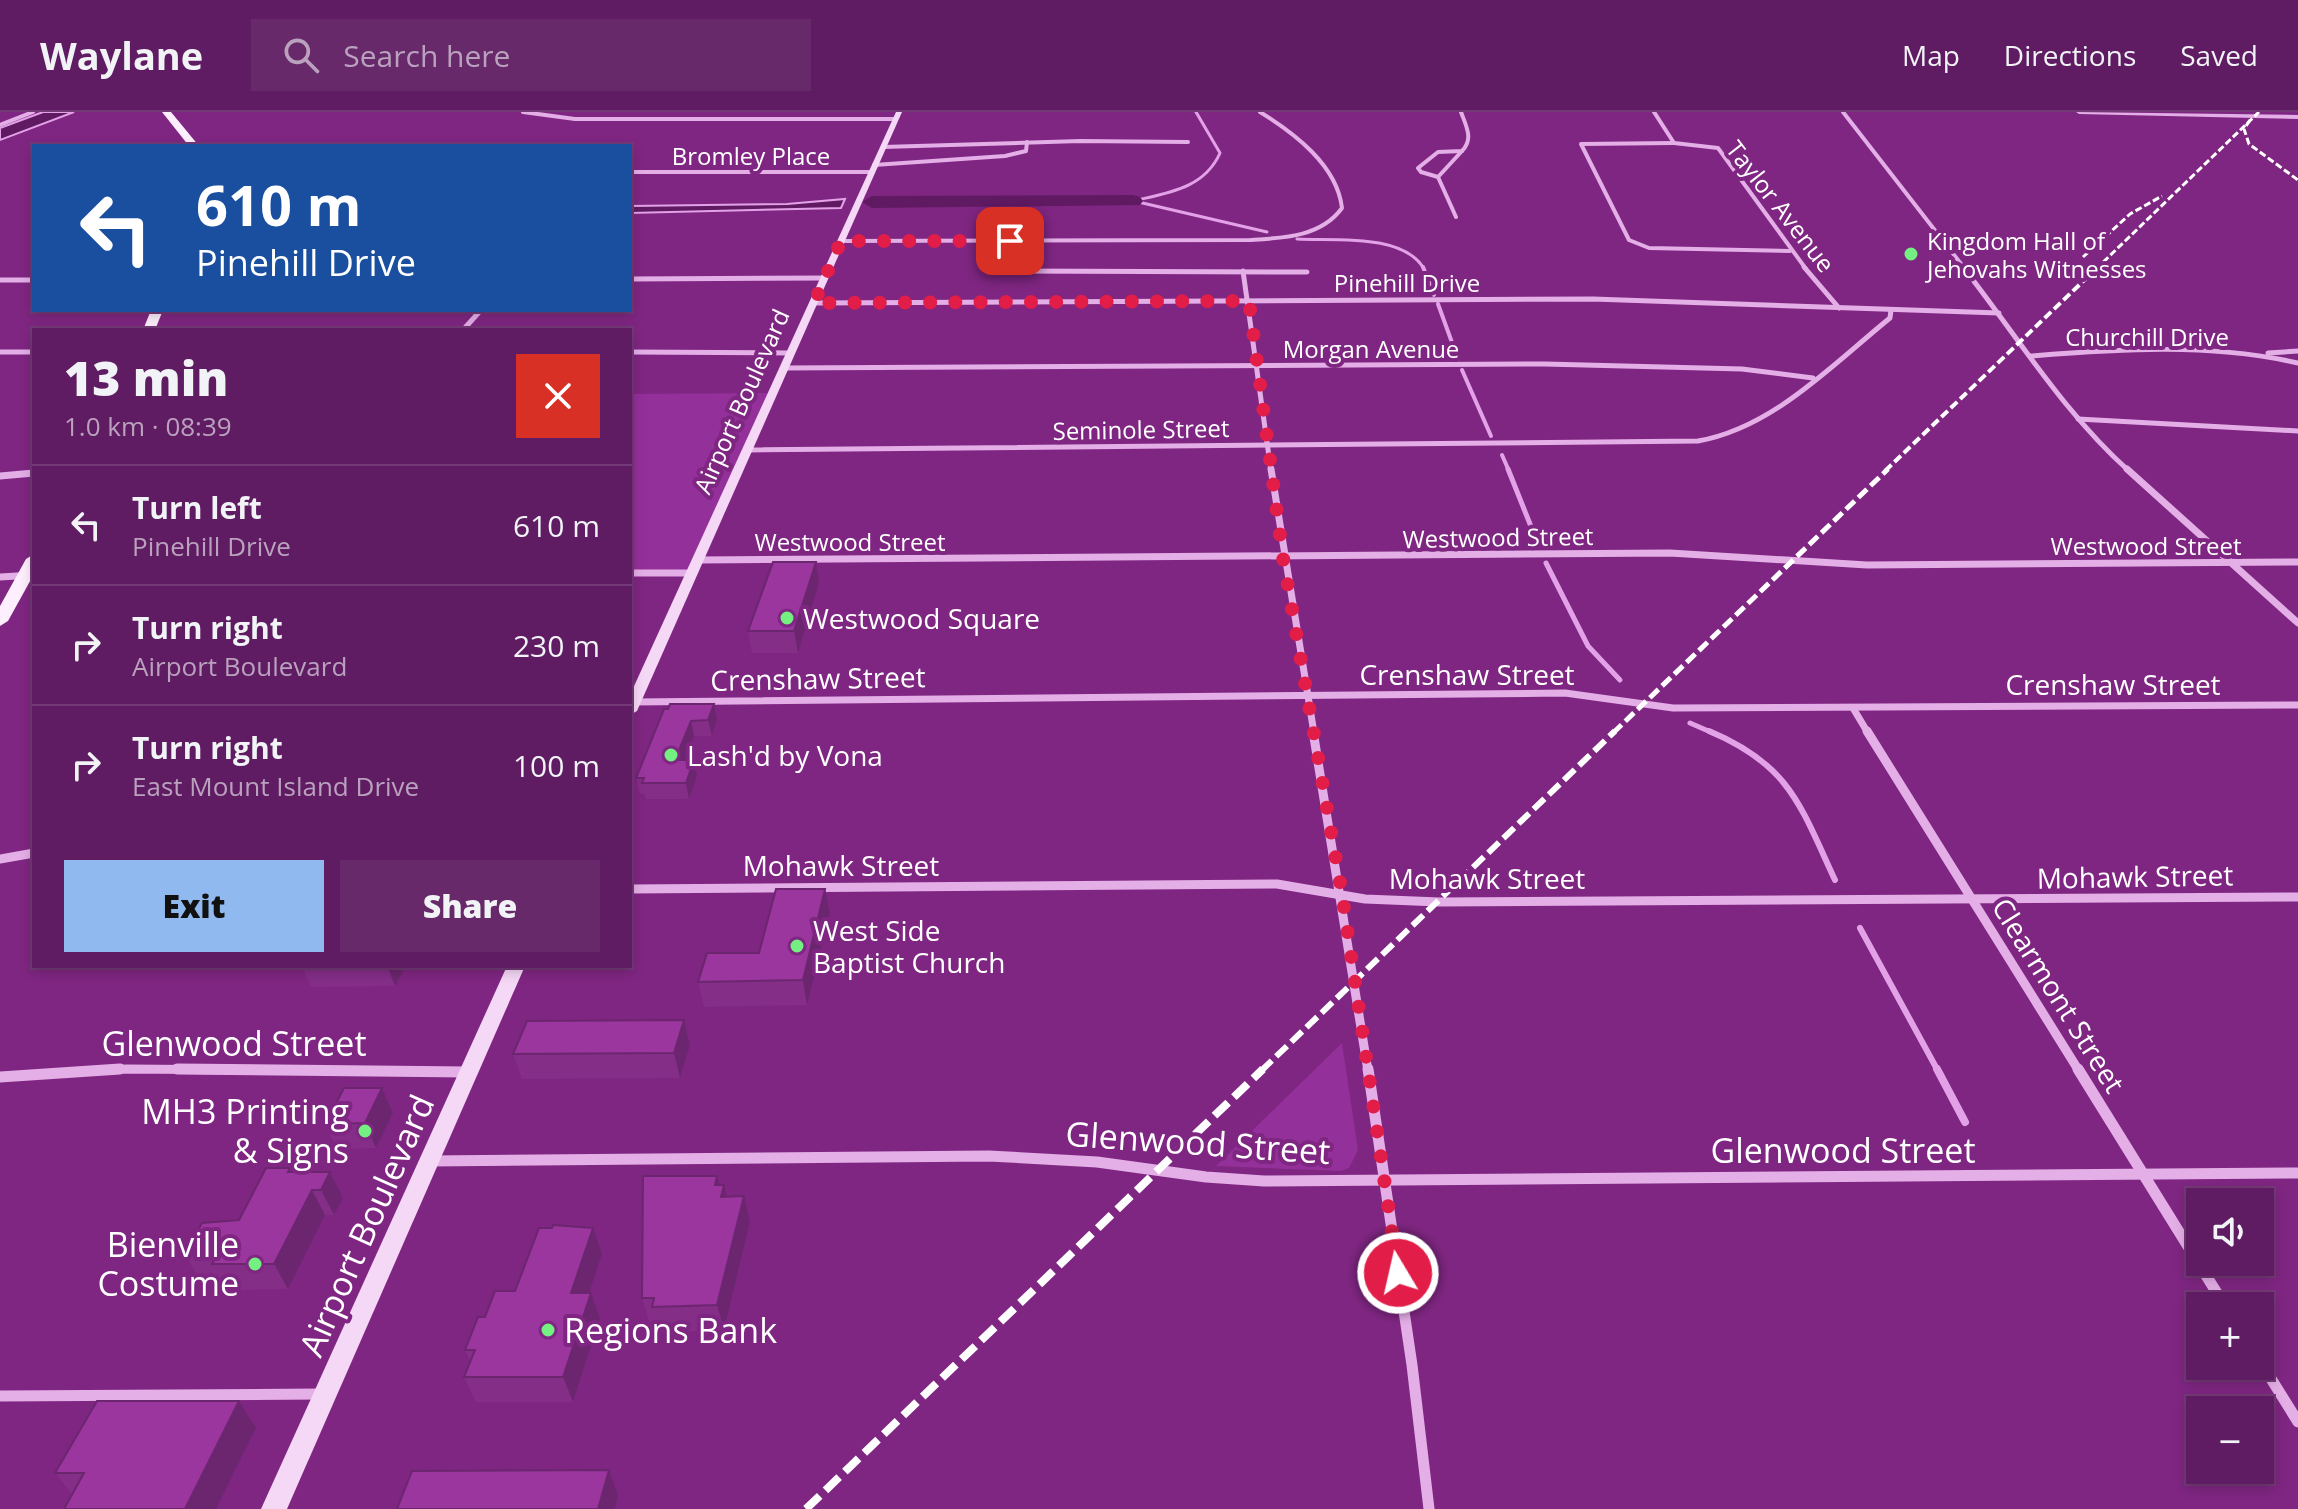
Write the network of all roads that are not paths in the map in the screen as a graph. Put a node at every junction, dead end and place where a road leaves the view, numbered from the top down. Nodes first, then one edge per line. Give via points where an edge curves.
1 (33, 112) edge
2 (166, 112) edge
3 (523, 112) edge
4 (1260, 112) edge
5 (1461, 112) edge
6 (1654, 112) edge
7 (1843, 112) edge
8 (2079, 112) edge
9 (2233, 114) edge
10 (897, 116) edge
11 (2298, 117) edge
12 (0, 125) edge
13 (1027, 142) junction
14 (1188, 142) dead end
15 (1674, 143) junction
16 (192, 144) edge
17 (883, 147) junction
18 (1462, 151) junction
19 (873, 169) junction
20 (632, 172) edge
21 (1438, 177) junction
22 (1456, 217) dead end
23 (841, 241) junction
24 (1790, 251) junction
25 (1010, 271) dead end
26 (1243, 271) junction
27 (1307, 272) dead end
28 (825, 278) junction
29 (632, 279) edge
30 (0, 280) edge
31 (32, 280) edge
32 (1249, 301) junction
33 (814, 303) junction
34 (1839, 308) junction
35 (1891, 310) junction
36 (479, 312) edge
37 (1999, 313) junction
38 (465, 328) edge
39 (2298, 351) edge
40 (0, 352) edge
41 (32, 352) edge
42 (632, 352) edge
43 (790, 353) junction
44 (2263, 353) junction
45 (2031, 356) junction
46 (2298, 363) edge
47 (1258, 367) junction
48 (783, 368) junction
49 (1813, 378) junction
50 (2078, 419) junction
51 (2298, 431) edge
52 (1269, 445) junction
53 (748, 450) junction
54 (32, 473) edge
55 (0, 476) edge
56 (1283, 558) junction
57 (2232, 562) junction
58 (2298, 562) edge
59 (696, 567) junction
60 (632, 573) edge
61 (29, 575) edge
62 (0, 577) edge
63 (0, 621) edge
64 (2298, 623) edge
65 (1309, 696) junction
66 (2298, 705) edge
67 (632, 707) edge
68 (1853, 708) junction
69 (32, 853) edge
70 (0, 859) edge
71 (632, 889) edge
72 (1342, 894) junction
73 (2298, 897) edge
74 (1972, 900) junction
75 (515, 968) edge
76 (469, 1072) junction
77 (0, 1077) edge
78 (429, 1161) junction
79 (2298, 1173) edge
80 (2144, 1176) junction
81 (1383, 1180) junction
82 (2216, 1292) edge
83 (2272, 1380) edge
84 (325, 1394) junction
85 (0, 1396) edge
86 (2298, 1422) edge
87 (274, 1509) edge
88 (1429, 1509) edge

1 - 12 street
2 - 16 main road
3 - 10 street via 575,119
4 - 23 street via 1293,132 1320,159 1341,200 1334,219 1301,234 1250,240
5 - 18 street via 1470,141
6 - 15 street
7 - 37 street
8 - 9 street
9 - 11 street
10 - 17 main road, Airport Boulevard
13 - 14 street
13 - 17 street
13 - 19 street, Bromley Place via 1026,151 1005,156
15 - 24 street, Taylor Avenue via 1718,148
15 - 24 street, Taylor Avenue via 1581,144 1629,240 1635,245
17 - 19 main road, Airport Boulevard
18 - 21 street
18 - 21 street via 1438,152 1418,168
19 - 20 street, Bromley Place
19 - 23 main road, Airport Boulevard
21 - 22 street
23 - 28 main road, Airport Boulevard
24 - 34 street, Taylor Avenue
25 - 26 street
26 - 27 street
26 - 32 street
28 - 29 street
28 - 33 main road, Airport Boulevard
30 - 31 street
32 - 33 street, Pinehill Drive
32 - 34 street, Pinehill Drive via 1593,299
32 - 47 street
33 - 43 main road, Airport Boulevard
34 - 35 street, Pinehill Drive
35 - 37 street, Pinehill Drive
35 - 49 street via 1890,318
36 - 38 street
37 - 45 street
39 - 44 street, Churchill Drive
40 - 41 street
42 - 43 street
43 - 48 main road, Airport Boulevard
44 - 45 street, Churchill Drive via 2087,351
44 - 46 street, Churchill Drive
45 - 50 street
47 - 48 street, Morgan Avenue
47 - 49 street, Morgan Avenue via 1630,365
47 - 52 street
48 - 53 main road, Airport Boulevard
49 - 52 street, Seminole Street via 1759,419 1726,435 1604,444
50 - 51 street
50 - 57 street via 2102,447
52 - 53 street, Seminole Street
52 - 56 street
53 - 59 main road, Airport Boulevard
54 - 55 street
56 - 57 street, Westwood Street via 1670,553 1867,565
56 - 59 street, Westwood Street
56 - 65 street
57 - 58 street, Westwood Street
57 - 64 street
59 - 60 street, Westwood Street
59 - 67 main road, Airport Boulevard
61 - 62 street
61 - 63 main road
65 - 67 street, Crenshaw Street
65 - 68 street, Crenshaw Street via 1565,693 1673,708
65 - 72 street
66 - 68 street, Crenshaw Street
68 - 74 street, Clearmont Street
69 - 70 street
71 - 72 street, Mohawk Street via 1277,884
72 - 74 street, Mohawk Street via 1439,902
72 - 81 street
73 - 74 street, Mohawk Street
74 - 80 street, Clearmont Street
75 - 76 main road, Airport Boulevard
76 - 77 street, Glenwood Street via 127,1069
76 - 78 main road, Airport Boulevard
78 - 81 street, Glenwood Street via 989,1156 1264,1181
78 - 84 main road, Airport Boulevard
79 - 80 street, Glenwood Street
80 - 81 street, Glenwood Street
80 - 82 street, Clearmont Street
81 - 88 street
83 - 86 street
84 - 85 street
84 - 87 main road, Airport Boulevard

